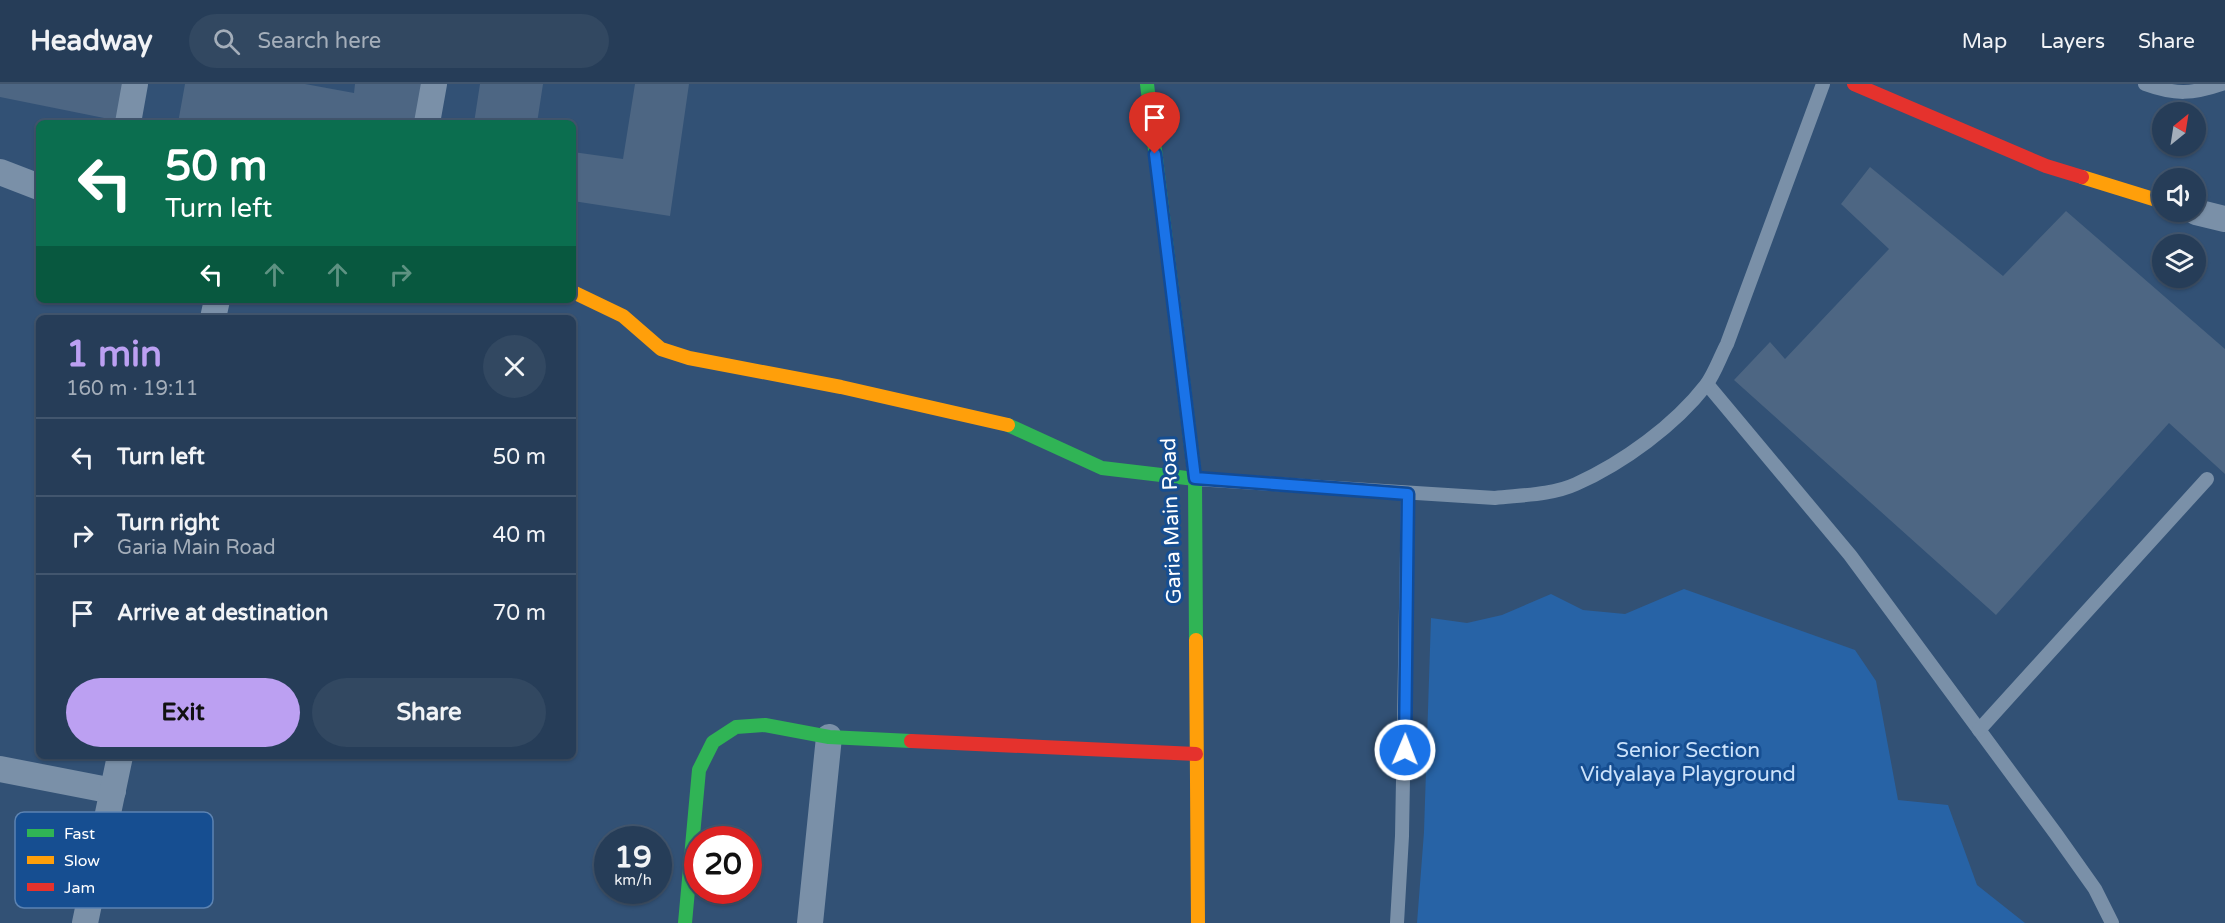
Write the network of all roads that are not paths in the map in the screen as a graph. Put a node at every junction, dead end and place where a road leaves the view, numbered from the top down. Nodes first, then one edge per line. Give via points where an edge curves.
1 (135, 84) edge
2 (434, 84) edge
3 (1147, 84) edge
4 (1823, 84) edge
5 (1854, 84) edge
6 (2145, 84) edge
7 (2222, 84) edge
8 (129, 120) edge
9 (428, 120) edge
10 (0, 172) edge
11 (36, 186) edge
12 (2152, 199) edge
13 (2206, 214) edge
14 (2225, 219) edge
15 (576, 293) edge
16 (1707, 384) junction
17 (1195, 478) junction
18 (2207, 479) dead end
19 (1408, 494) junction
20 (1979, 730) junction
21 (829, 737) junction
22 (1196, 754) junction
23 (119, 759) edge
24 (0, 769) edge
25 (113, 791) junction
26 (109, 812) edge
27 (88, 908) edge
28 (85, 923) edge
29 (685, 923) edge
30 (810, 923) edge
31 (1198, 923) edge
32 (1397, 923) edge
33 (2112, 923) edge

1 - 8 street
2 - 9 street
3 - 17 street, Garia Main Road
4 - 16 lane via 1727,344
5 - 12 street via 2046,166
6 - 7 lane via 2193,93
10 - 11 street
13 - 14 street
15 - 17 street via 623,316 661,348 689,358 841,387 1015,427 1102,468
16 - 19 lane via 1660,432 1575,484 1541,493 1495,498
16 - 20 lane via 1850,555
17 - 19 lane
17 - 22 street, Garia Main Road
18 - 20 lane
19 - 32 lane
20 - 33 lane via 2095,889
21 - 22 street
21 - 29 street via 765,725 736,727 713,742 699,770
21 - 30 street
22 - 31 street, Garia Main Road
23 - 25 street
24 - 25 street
25 - 26 street
27 - 28 street

